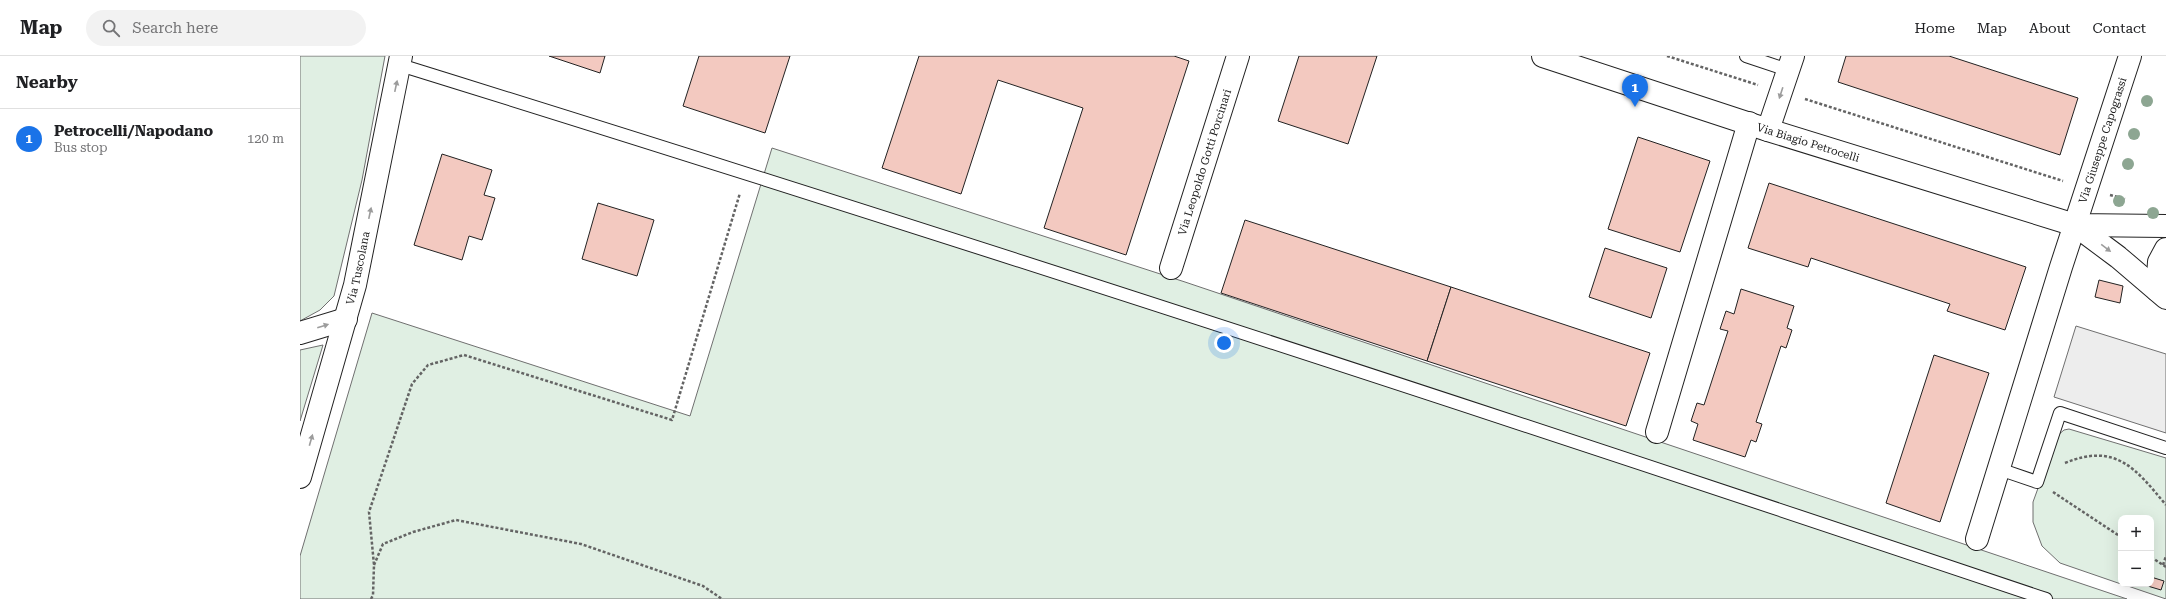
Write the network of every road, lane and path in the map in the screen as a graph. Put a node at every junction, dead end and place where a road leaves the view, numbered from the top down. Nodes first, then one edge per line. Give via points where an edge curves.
1 (1238, 56) edge
2 (1543, 56) edge
3 (1667, 56) edge
4 (1746, 56) edge
5 (2130, 56) edge
6 (401, 60) edge
7 (1790, 63) edge
8 (1781, 92) junction
9 (1758, 126) junction
10 (746, 172) junction
11 (2086, 188) junction
12 (2132, 202) dead end
13 (2075, 225) junction
14 (2166, 226) edge
15 (2166, 249) edge
16 (1171, 268) dead end
17 (2162, 294) edge
18 (346, 319) junction
19 (300, 333) edge
20 (1657, 432) dead end
21 (2166, 448) edge
22 (1999, 469) junction
23 (300, 477) edge
24 (2037, 482) junction
25 (2166, 505) edge
26 (2118, 535) edge
27 (1978, 539) dead end
28 (2166, 556) edge
29 (2154, 559) edge
30 (374, 565) junction
31 (2165, 566) edge
32 (371, 599) edge
33 (722, 599) edge
34 (2046, 599) edge

1 - 16 street, Via Leopoldo Gotti Porcinari
2 - 9 street, Via Biagio Petrocelli
3 - 8 path
4 - 7 lane
5 - 11 street, Via Giuseppe Capograssi
6 - 10 lane
18 -> 6 street, Via Tuscolana via 368,227
7 - 8 street
8 -> 9 street
8 - 11 path
9 - 13 street, Via Biagio Petrocelli
9 - 20 street
10 - 30 path via 672,420 464,355 428,365 412,384 369,512
10 - 34 lane via 1818,522
11 - 12 path
11 - 13 street, Via Giuseppe Capograssi
13 - 14 street, Via Biagio Petrocelli
13 -> 17 street, Via Biagio Petrocelli
13 - 22 street, Via Giuseppe Capograssi
15 - 17 street via 2159,262
19 -> 18 street
23 -> 18 street, Via Tuscolana
21 - 24 lane via 2060,413
22 - 24 lane
22 - 27 street, Via Giuseppe Capograssi
24 - 25 path via 2060,465 2076,458 2104,457 2124,462 2138,471
24 - 26 path
28 - 31 path
29 - 31 path
30 - 32 path
30 - 33 path via 383,544 413,532 456,520 581,544 703,586

